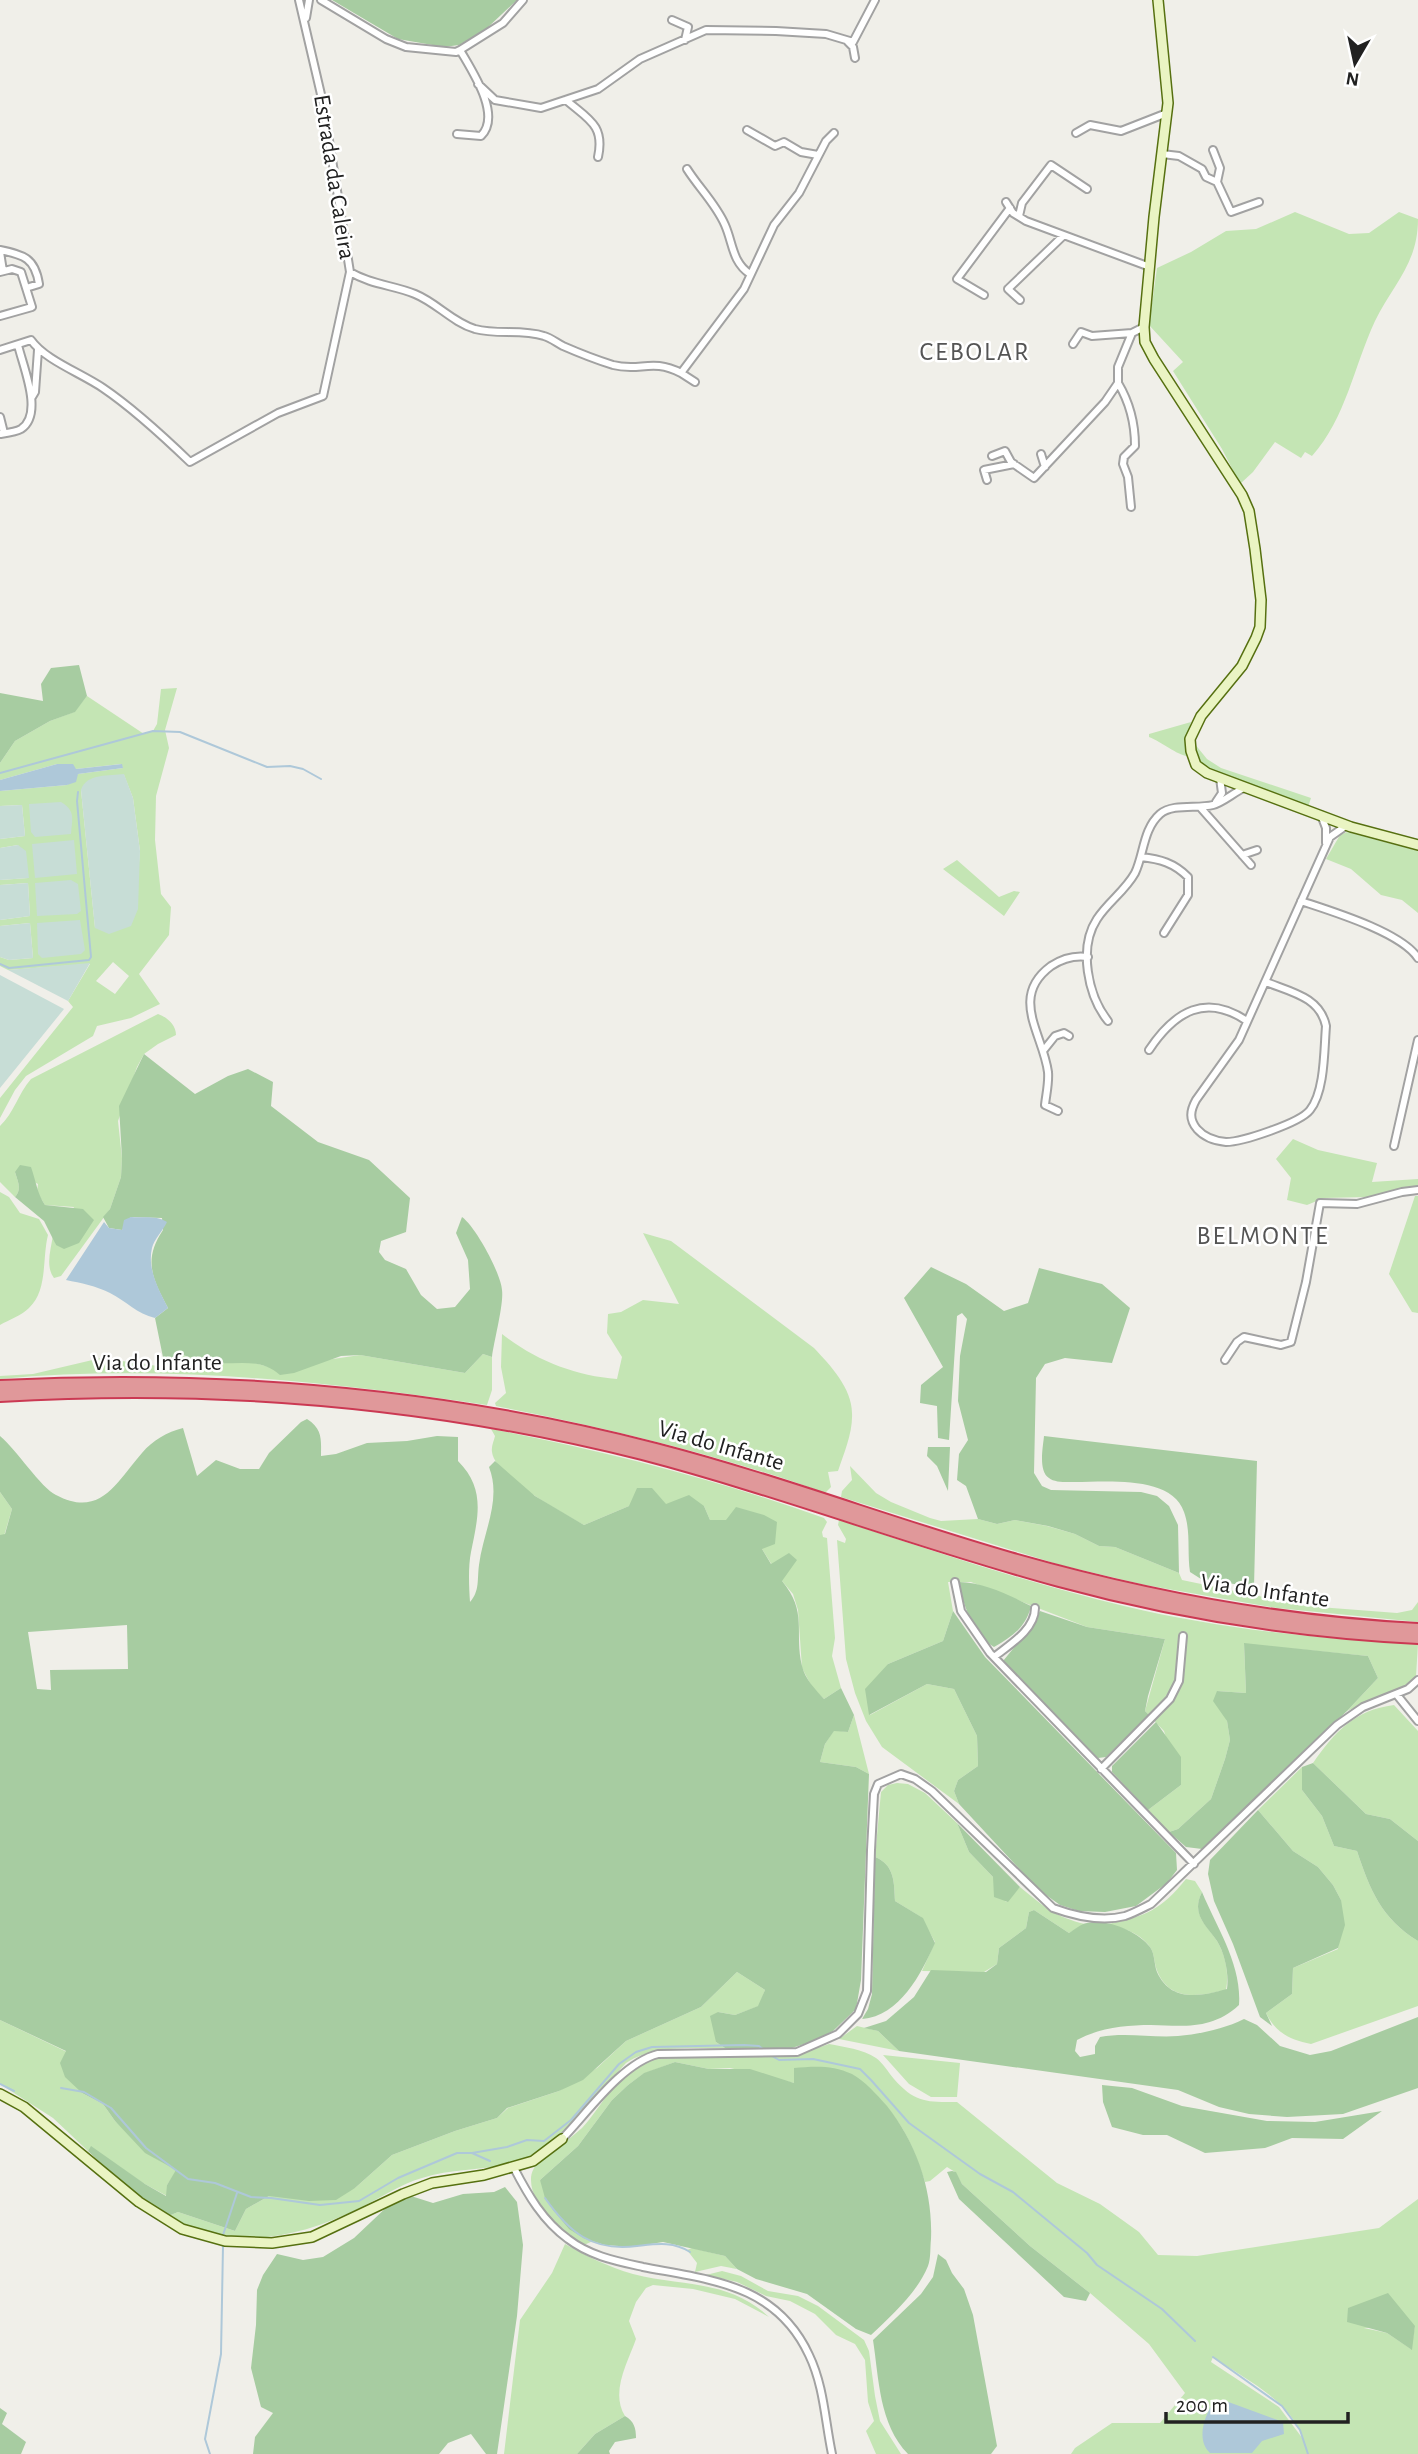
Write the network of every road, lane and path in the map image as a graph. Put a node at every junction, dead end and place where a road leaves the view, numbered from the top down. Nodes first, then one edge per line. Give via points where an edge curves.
1 (300, 0) edge
2 (309, 0) edge
3 (321, 0) edge
4 (523, 0) edge
5 (875, 0) edge
6 (1158, 0) edge
7 (672, 20) dead end
8 (306, 24) junction
9 (685, 40) junction
10 (847, 40) junction
11 (460, 50) junction
12 (855, 58) dead end
13 (478, 84) junction
14 (566, 100) junction
15 (1167, 113) junction
16 (747, 130) dead end
17 (834, 133) dead end
18 (1076, 133) dead end
19 (457, 134) dead end
20 (1213, 150) dead end
21 (818, 155) junction
22 (1162, 155) junction
23 (598, 157) dead end
24 (687, 169) dead end
25 (1217, 182) junction
26 (1087, 189) dead end
27 (1259, 202) dead end
28 (1018, 216) junction
29 (1063, 236) junction
30 (0, 251) edge
31 (1150, 267) junction
32 (2, 272) edge
33 (350, 272) junction
34 (750, 274) junction
35 (26, 288) junction
36 (984, 295) dead end
37 (1020, 300) dead end
38 (0, 316) edge
39 (1144, 327) junction
40 (1132, 332) junction
41 (1073, 344) dead end
42 (18, 345) junction
43 (0, 350) edge
44 (38, 350) junction
45 (681, 373) junction
46 (695, 382) dead end
47 (1118, 383) junction
48 (32, 397) junction
49 (0, 417) edge
50 (2, 434) edge
51 (1041, 454) dead end
52 (992, 456) dead end
53 (1014, 464) junction
54 (1045, 467) junction
55 (987, 480) dead end
56 (1130, 507) dead end
57 (1220, 778) junction
58 (1245, 788) junction
59 (1212, 806) junction
60 (1200, 807) junction
61 (1321, 815) junction
62 (1347, 825) junction
63 (1418, 845) edge
64 (1324, 849) junction
65 (1257, 850) dead end
66 (1242, 855) junction
67 (1141, 857) junction
68 (1251, 865) dead end
69 (1301, 901) junction
70 (1164, 933) dead end
71 (1088, 957) junction
72 (1418, 958) edge
73 (1266, 982) junction
74 (1108, 1021) dead end
75 (1247, 1021) junction
76 (1069, 1035) dead end
77 (1418, 1040) edge
78 (1149, 1050) dead end
79 (1043, 1051) junction
80 (1058, 1111) dead end
81 (1394, 1146) dead end
82 (1418, 1191) edge
83 (1225, 1360) dead end
84 (0, 1386) edge
85 (0, 1396) edge
86 (955, 1583) dead end
87 (1035, 1608) dead end
88 (1418, 1629) edge
89 (1183, 1636) dead end
90 (1418, 1638) edge
91 (994, 1657) junction
92 (1418, 1680) edge
93 (1397, 1695) junction
94 (1418, 1721) edge
95 (1101, 1769) junction
96 (1194, 1864) junction
97 (0, 2094) edge
98 (562, 2139) joint
99 (514, 2168) junction
100 (832, 2454) edge

1 - 2 street
1 - 8 street, Estrada da Caleira
2 - 8 street
3 - 11 street via 406,47
4 - 11 street via 503,23
5 - 10 street via 853,42
6 - 15 street
7 - 9 street via 688,27
8 - 33 street, Estrada da Caleira
9 - 10 street via 715,29 826,34
9 - 14 street via 640,59 598,89
10 - 12 street
11 - 13 street
13 - 14 street via 495,100 512,104 541,108
13 - 19 street via 489,109 485,132 476,137
14 - 23 street via 599,131
15 - 18 street via 1121,131 1090,125
15 - 22 street
16 - 21 street via 775,146 784,142
17 - 21 street
20 - 25 street via 1220,168
21 - 34 street
22 - 25 street via 1179,156
22 - 31 street
24 - 34 street via 724,221 734,254
25 - 27 street via 1231,212
26 - 28 street via 1051,165 1022,203
28 - 29 street
28 - 36 street via 1008,205 957,279
29 - 31 street
29 - 37 street via 1008,289
30 - 32 street
30 - 35 street via 33,262 39,284
31 - 39 street
32 - 35 street via 21,272
33 - 44 street via 323,396 278,413 190,462 104,389
33 - 45 street, Estrada da Caleira via 367,282 416,295 479,330 530,333 614,365 635,368 654,364
34 - 45 street via 744,289
35 - 38 street via 32,307
39 - 40 street
39 - 57 street via 1145,342 1154,359 1249,511 1260,626 1252,650 1201,716 1190,739 1196,765
40 - 41 street via 1092,336 1080,332
40 - 47 street via 1118,368
42 - 43 street
42 - 44 street via 31,340
42 - 48 street
44 - 48 street
45 - 46 street, Estrada da Caleira
47 - 54 street
47 - 56 street via 1135,426 1135,446 1123,464
48 - 50 street via 30,421 20,430
49 - 50 street
51 - 54 street
52 - 53 street via 1005,451
53 - 54 street via 1034,478
53 - 55 street via 984,470
57 - 58 street
57 - 59 street via 1222,793
58 - 59 street
58 - 61 street
59 - 60 street
60 - 66 street
60 - 67 street via 1162,812 1150,825
61 - 62 street
61 - 64 street via 1326,828
62 - 63 street
62 - 64 street via 1330,837
64 - 69 street
65 - 66 street
66 - 68 street
67 - 70 street via 1177,866 1188,877 1188,895
67 - 71 street via 1122,892 1097,919
69 - 72 street via 1387,934 1412,948
69 - 73 street
71 - 74 street via 1093,993
71 - 79 street via 1059,960 1034,985 1029,1003
73 - 75 street
73 - 75 street via 1311,1000 1324,1017 1316,1100 1300,1119 1238,1141 1213,1140 1192,1123 1190,1111
75 - 78 street via 1216,1006 1203,1006 1170,1026
76 - 79 street via 1055,1036
77 - 81 street
79 - 80 street via 1049,1075 1045,1105
82 - 83 street via 1357,1203 1320,1203 1291,1342 1281,1345 1244,1337
84 - 88 highway, Via do Infante via 241,1385 371,1395 495,1413 699,1460 1007,1557 1119,1587 1284,1617
85 - 90 highway, Via do Infante via 145,1391 236,1394 464,1417 579,1439 691,1468 1114,1595 1254,1622
86 - 91 street via 961,1611
87 - 91 street via 1023,1634
89 - 95 street via 1179,1681 1170,1699
91 - 95 street
92 - 93 street
93 - 94 street
93 - 96 street via 1363,1707 1337,1725
95 - 96 street
96 - 98 street via 1151,1904 1124,1916 1072,1915 1053,1908 932,1791 901,1774 890,1777 878,1784 874,1794 867,1991 859,2014 838,2034 797,2052 658,2053 643,2057
97 - 99 street via 23,2107 139,2202 182,2230 225,2241 272,2243 312,2237 432,2183
98 - 99 street via 533,2161
99 - 100 street via 545,2220 600,2257 742,2289 770,2304 794,2329 810,2356

